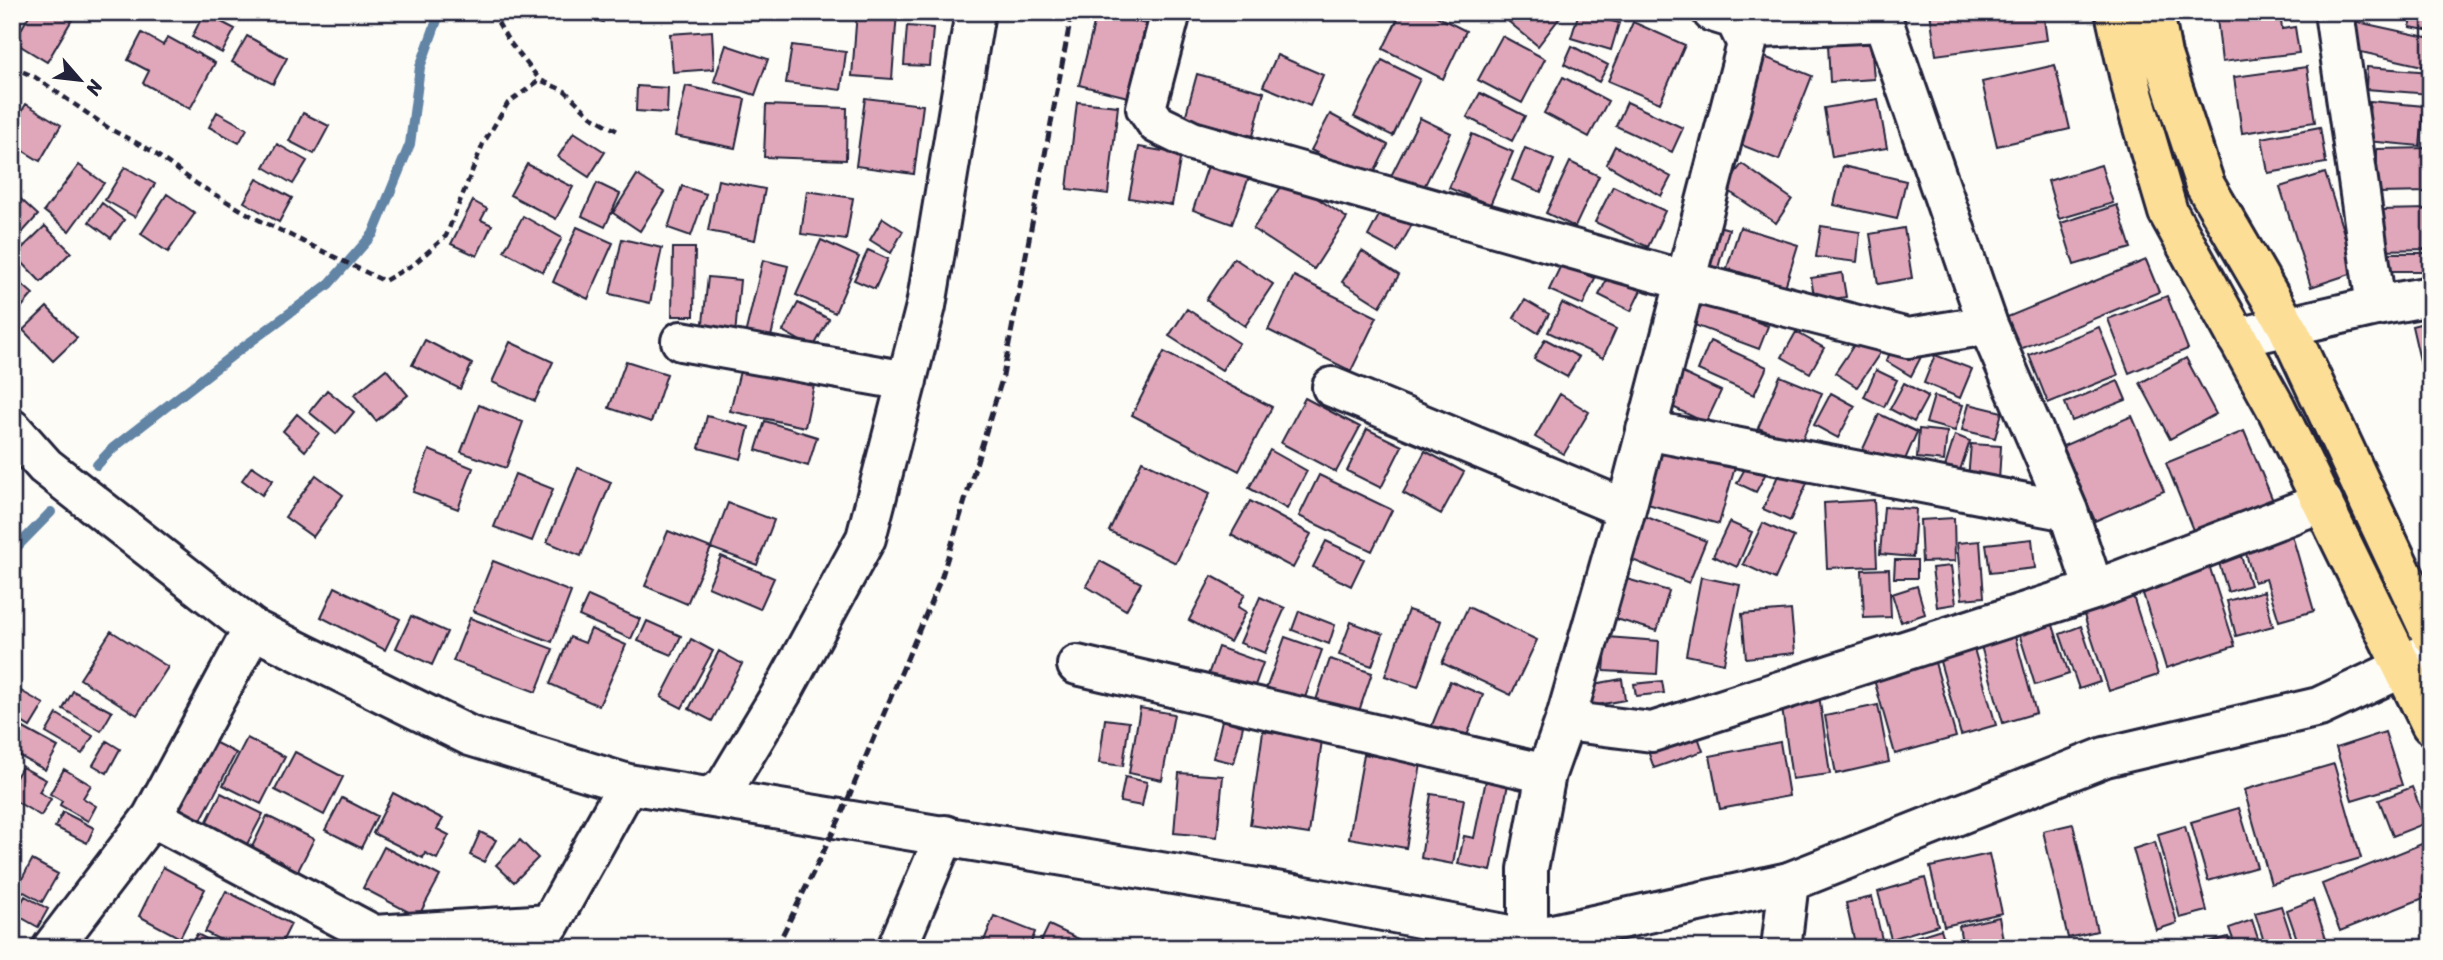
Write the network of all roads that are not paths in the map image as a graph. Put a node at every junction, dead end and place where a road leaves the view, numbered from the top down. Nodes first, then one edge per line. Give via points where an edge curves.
1 (975, 12) edge
2 (1171, 12) edge
3 (2115, 12) edge
4 (2154, 12) edge
5 (2334, 12) edge
6 (1881, 17) edge
7 (1726, 20) edge
8 (1686, 281) junction
9 (2431, 296) edge
10 (2376, 306) junction
11 (1988, 325) junction
12 (2287, 326) junction
13 (2237, 338) junction
14 (681, 341) dead end
15 (907, 380) junction
16 (1332, 387) dead end
17 (12, 429) edge
18 (1646, 429) junction
19 (2323, 502) junction
20 (1626, 509) junction
21 (2068, 511) junction
22 (2094, 590) junction
23 (253, 629) junction
24 (2431, 634) edge
25 (2417, 658) edge
26 (1077, 665) dead end
27 (1565, 721) junction
28 (2431, 725) edge
29 (1546, 774) junction
30 (628, 784) junction
31 (708, 797) junction
32 (152, 817) junction
33 (945, 835) junction
34 (1789, 882) junction
35 (369, 941) edge
36 (1529, 944) edge
37 (52, 948) edge
38 (897, 948) edge
39 (1781, 948) edge

1 - 15 street via 926,306
2 - 8 street via 1146,108 1157,124 1192,141
3 - 13 highway via 2168,212
4 - 12 highway via 2162,55 2206,185
5 - 10 street
6 - 7 street
6 - 11 street
7 - 8 street via 1747,44
8 - 11 street via 1909,338
8 - 18 street
9 - 10 street
10 - 12 street
11 - 21 street
12 - 13 street
12 - 24 highway
13 - 19 highway
14 - 15 street
15 - 31 street via 866,538 732,776 725,787
16 - 20 street
17 - 23 street via 45,466
18 - 20 street
18 - 21 street
19 - 22 street
19 - 25 highway
20 - 27 street
21 - 22 street
22 - 27 street via 1652,732
23 - 30 street via 470,736
23 - 32 street
25 - 28 highway
25 - 34 street via 2319,707 2105,757
26 - 29 street
27 - 29 street
29 - 36 street via 1528,869
30 - 31 street
30 - 35 street via 550,924
31 - 33 street
32 - 35 street
32 - 37 street
33 - 36 street via 1294,894
33 - 38 street
34 - 36 street
34 - 39 street

